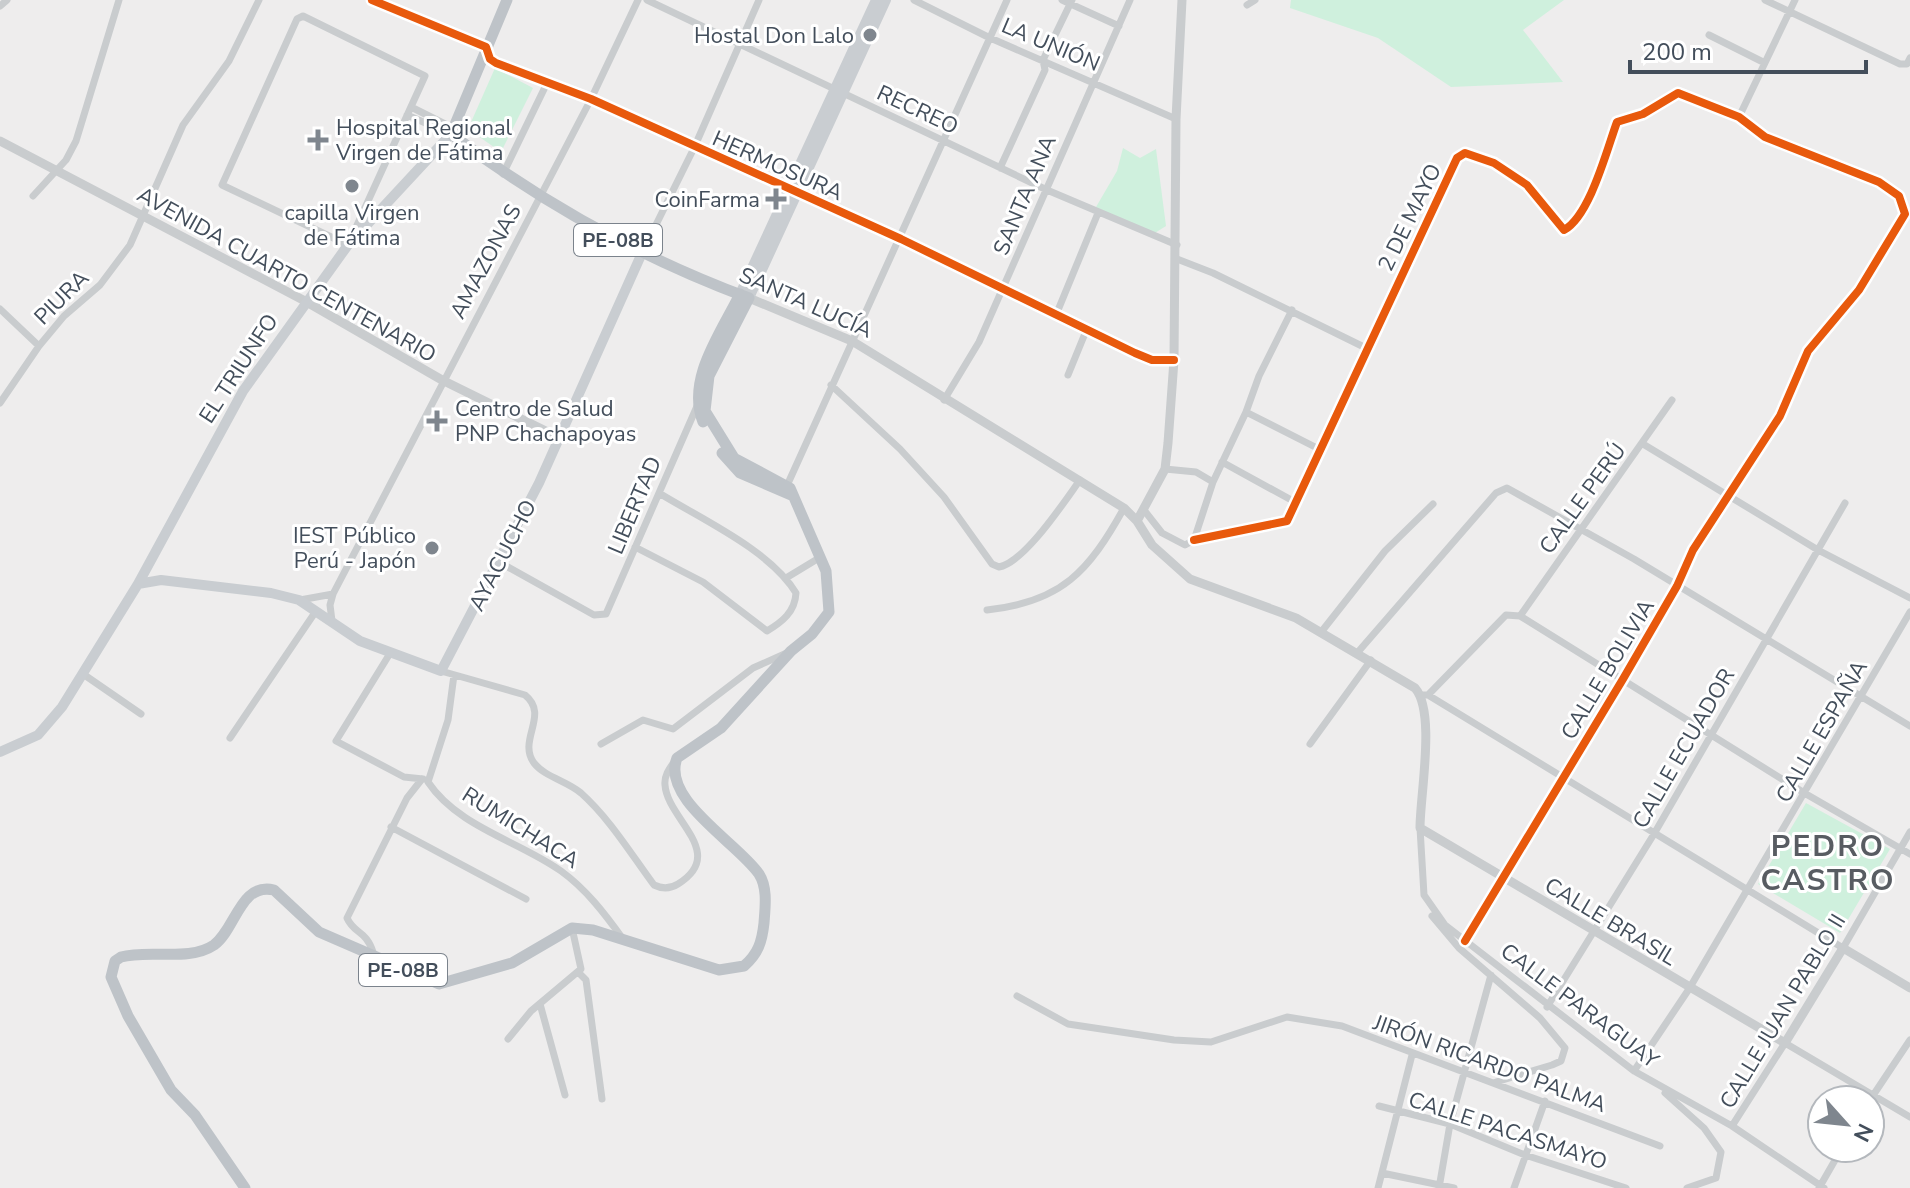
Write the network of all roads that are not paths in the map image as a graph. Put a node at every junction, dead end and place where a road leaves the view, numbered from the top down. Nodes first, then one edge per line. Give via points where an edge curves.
1 (7, 0) edge
2 (119, 0) edge
3 (259, 0) edge
4 (372, 0) edge
5 (507, 0) edge
6 (638, 0) edge
7 (647, 0) edge
8 (759, 0) edge
9 (876, 0) edge
10 (886, 0) edge
11 (914, 0) edge
12 (1007, 0) edge
13 (1130, 0) edge
14 (1182, 0) edge
15 (1255, 0) edge
16 (1765, 0) edge
17 (1795, 0) edge
18 (1068, 1) edge
19 (1247, 5) dead end
20 (0, 6) edge
21 (1789, 11) junction
22 (1119, 26) junction
23 (1709, 35) dead end
24 (988, 37) junction
25 (738, 43) junction
26 (486, 47) junction
27 (1043, 60) junction
28 (1908, 61) edge
29 (1763, 62) junction
30 (1092, 81) junction
31 (547, 83) junction
32 (840, 93) junction
33 (591, 99) junction
34 (411, 107) junction
35 (407, 115) junction
36 (1739, 117) junction
37 (1176, 119) junction
38 (451, 134) junction
39 (0, 141) edge
40 (944, 141) junction
41 (694, 148) junction
42 (1000, 168) junction
43 (56, 171) junction
44 (503, 174) junction
45 (1047, 190) junction
46 (794, 191) junction
47 (33, 196) dead end
48 (540, 197) junction
49 (1098, 213) junction
50 (145, 216) junction
51 (901, 239) junction
52 (348, 245) junction
53 (1177, 245) junction
54 (642, 253) junction
55 (1177, 259) junction
56 (1003, 288) junction
57 (744, 296) junction
58 (305, 301) junction
59 (1292, 310) junction
60 (1, 313) edge
61 (1056, 315) junction
62 (1086, 331) junction
63 (852, 341) junction
64 (39, 346) junction
65 (1366, 348) junction
66 (1174, 360) junction
67 (1068, 375) dead end
68 (442, 380) junction
69 (831, 385) junction
70 (705, 389) junction
71 (944, 400) junction
72 (1672, 400) dead end
73 (0, 403) edge
74 (696, 407) junction
75 (1246, 412) junction
76 (558, 437) junction
77 (1643, 444) junction
78 (1319, 449) junction
79 (1222, 462) junction
80 (1165, 469) junction
81 (1080, 480) junction
82 (1213, 482) junction
83 (787, 492) junction
84 (659, 493) junction
85 (1729, 494) junction
86 (1295, 502) junction
87 (1845, 503) dead end
88 (1433, 504) dead end
89 (1124, 508) junction
90 (1144, 510) junction
91 (1137, 521) junction
92 (1578, 530) junction
93 (1194, 540) junction
94 (635, 547) junction
95 (1818, 550) junction
96 (819, 558) junction
97 (499, 562) junction
98 (786, 578) junction
99 (138, 584) junction
100 (1677, 586) junction
101 (333, 594) junction
102 (1910, 598) edge
103 (299, 600) junction
104 (987, 610) dead end
105 (316, 611) junction
106 (1910, 612) edge
107 (1520, 616) junction
108 (334, 627) junction
109 (1322, 631) junction
110 (1766, 641) junction
111 (791, 651) junction
112 (1358, 652) junction
113 (389, 655) junction
114 (1371, 660) junction
115 (441, 671) junction
116 (83, 674) junction
117 (454, 675) junction
118 (1623, 679) junction
119 (1425, 695) junction
120 (1861, 698) junction
121 (141, 714) dead end
122 (1910, 726) edge
123 (1713, 734) junction
124 (230, 738) dead end
125 (601, 744) dead end
126 (1310, 744) dead end
127 (0, 752) edge
128 (677, 758) junction
129 (425, 780) junction
130 (1562, 780) junction
131 (1806, 794) junction
132 (391, 827) junction
133 (1420, 828) junction
134 (1910, 832) edge
135 (1654, 834) junction
136 (1900, 848) junction
137 (1910, 854) edge
138 (1504, 879) junction
139 (1746, 892) junction
140 (1424, 895) junction
141 (526, 899) dead end
142 (572, 928) junction
143 (1595, 929) junction
144 (625, 940) junction
145 (1465, 941) junction
146 (1843, 948) junction
147 (373, 952) junction
148 (579, 973) junction
149 (1491, 975) junction
150 (1910, 988) edge
151 (1689, 989) junction
152 (1017, 996) dead end
153 (540, 1004) junction
154 (1547, 1007) junction
155 (508, 1039) dead end
156 (1910, 1040) edge
157 (1785, 1043) junction
158 (1412, 1055) junction
159 (1634, 1071) junction
160 (1466, 1074) junction
161 (1496, 1082) junction
162 (1654, 1084) junction
163 (1850, 1084) edge
164 (1880, 1084) edge
165 (565, 1095) dead end
166 (602, 1099) dead end
167 (1545, 1101) junction
168 (1886, 1105) edge
169 (1379, 1106) dead end
170 (1397, 1112) junction
171 (1910, 1117) edge
172 (1450, 1124) junction
173 (1732, 1126) junction
174 (1660, 1146) dead end
175 (1525, 1155) junction
176 (1833, 1164) edge
177 (1382, 1173) junction
178 (1440, 1186) edge
179 (1821, 1187) edge
180 (245, 1188) edge
181 (1378, 1188) edge
182 (1454, 1188) edge
183 (1514, 1188) edge
184 (1626, 1188) edge
185 (1687, 1188) edge

1 - 20 street
2 - 43 street via 85,118
3 - 50 street, PIURA via 229,61 183,125
4 - 26 street, HERMOSURA
5 - 26 highway, EL TRIUNFO
6 - 33 street, AMAZONAS
7 - 25 street, RECREO
8 - 25 street
9 - 32 main road
10 - 32 main road
11 - 24 street, LA UNIÓN
12 - 24 street
13 - 22 street, SANTA ANA
14 - 37 street
15 - 19 street
16 - 21 street
17 - 21 street
18 - 22 street
18 - 27 street
21 - 28 street
21 - 29 street
22 - 30 street, SANTA ANA
23 - 29 street
24 - 27 street, LA UNIÓN
24 - 40 street
25 - 32 street, RECREO
25 - 41 street
26 - 31 street, HERMOSURA via 496,63
26 - 38 highway, EL TRIUNFO
27 - 30 street, LA UNIÓN
27 - 42 street via 1045,70
29 - 36 street
30 - 37 street, LA UNIÓN
30 - 45 street, SANTA ANA
31 - 33 street, HERMOSURA
31 - 44 street
32 - 40 street, RECREO
32 - 46 main road
33 - 41 street, HERMOSURA
33 - 48 street, AMAZONAS
34 - 35 street
34 - 38 street, SANTA LUCÍA via 445,124
34 - 52 street via 425,76 299,17 222,185
35 - 38 street, SANTA LUCÍA
35 - 52 street
36 - 65 street, 2 DE MAYO via 1678,93 1643,114 1621,118 1594,186 1564,230 1527,185 1479,155 1461,155
36 - 85 street, CALLE BOLIVIA via 1765,137 1879,182 1899,196 1905,214 1859,290 1808,351 1780,416
37 - 53 street
38 - 44 highway, SANTA LUCÍA / PE-08B
38 - 52 main road, EL TRIUNFO
39 - 43 street, AVENIDA CUARTO CENTENARIO
40 - 42 street, RECREO
40 - 51 street
41 - 46 street, HERMOSURA
41 - 54 street
42 - 45 street, RECREO
43 - 47 street
43 - 50 street, AVENIDA CUARTO CENTENARIO
44 - 48 highway, SANTA LUCÍA / PE-08B
45 - 49 street, RECREO
45 - 56 street, SANTA ANA
46 - 51 street, HERMOSURA
46 - 57 main road
48 - 54 highway, SANTA LUCÍA / PE-08B
48 - 68 street, AMAZONAS
49 - 53 street, RECREO
49 - 61 street
50 - 58 street, AVENIDA CUARTO CENTENARIO
50 - 64 street, PIURA via 118,263
51 - 56 street, HERMOSURA
51 - 63 street
52 - 58 main road, EL TRIUNFO
53 - 55 street
54 - 57 highway, SANTA LUCÍA / PE-08B
54 - 76 main road, AYACUCHO
55 - 59 street
55 - 66 street
56 - 61 street, HERMOSURA
56 - 71 street, SANTA ANA via 968,364
57 - 63 street, SANTA LUCÍA
57 - 70 highway
57 - 74 highway via 701,374
58 - 68 street, AVENIDA CUARTO CENTENARIO
58 - 99 main road, EL TRIUNFO via 243,391
59 - 65 street
59 - 75 street
60 - 64 street
61 - 62 street, HERMOSURA
62 - 66 street, HERMOSURA via 1152,360
62 - 67 street
63 - 69 street
63 - 71 street, SANTA LUCÍA
64 - 73 street, PIURA
65 - 78 street, 2 DE MAYO
66 - 80 street
68 - 76 street, AVENIDA CUARTO CENTENARIO
68 - 101 street, AMAZONAS
69 - 81 street via 944,497 992,564 1004,566 1035,537
69 - 83 street
70 - 74 street, LIBERTAD
70 - 83 highway via 705,411 734,458
71 - 81 street, SANTA LUCÍA
72 - 77 street, CALLE PERÚ
74 - 83 highway via 733,468
74 - 84 street, LIBERTAD
75 - 78 street
75 - 79 street
76 - 97 main road, AYACUCHO
77 - 85 street
77 - 92 street, CALLE PERÚ
78 - 86 street, 2 DE MAYO
79 - 82 street
79 - 86 street
80 - 82 street via 1196,472
80 - 90 street
81 - 89 street, SANTA LUCÍA
82 - 93 street
83 - 96 highway
84 - 94 street, LIBERTAD
84 - 98 street
85 - 95 street
85 - 100 street, CALLE BOLIVIA via 1684,565
86 - 93 street, 2 DE MAYO via 1287,521
87 - 95 street, CALLE ECUADOR
88 - 109 street via 1385,551
89 - 91 street, SANTA LUCÍA
89 - 104 street via 1103,545 1050,595 1023,606
90 - 91 street
90 - 93 street via 1171,540 1185,545
91 - 109 street, SANTA LUCÍA via 1152,545 1190,579 1271,606
92 - 100 street
92 - 107 street, CALLE PERÚ
92 - 112 street via 1507,488 1496,493
94 - 97 street, LIBERTAD via 602,615
94 - 98 street via 703,582 767,631 794,605 796,593
95 - 102 street
95 - 110 street, CALLE ECUADOR
96 - 98 street
96 - 111 highway via 829,587 829,612
97 - 115 main road, AYACUCHO
99 - 103 main road via 161,580
99 - 116 main road, EL TRIUNFO
100 - 110 street
100 - 118 street, CALLE BOLIVIA
101 - 103 street
101 - 108 street, AMAZONAS
103 - 105 main road
105 - 108 main road
105 - 124 street
106 - 120 street, CALLE ESPAÑA
107 - 118 street
107 - 119 street via 1506,615
108 - 113 main road
109 - 112 street, SANTA LUCÍA
110 - 120 street
110 - 123 street, CALLE ECUADOR
111 - 125 street via 753,668 673,729 643,720
111 - 128 highway via 721,728
112 - 114 street, SANTA LUCÍA
113 - 115 main road
113 - 129 street via 337,735 339,744 404,777
114 - 119 street, SANTA LUCÍA
114 - 126 street
115 - 117 street
116 - 121 street
116 - 127 main road, EL TRIUNFO via 47,726
117 - 128 street via 532,700 536,714 529,752 534,763 594,806 654,885 664,889 689,875 698,853 664,785
117 - 129 street via 448,720
118 - 123 street
118 - 130 street, CALLE BOLIVIA
119 - 130 street
119 - 133 street
120 - 122 street
120 - 131 street, CALLE ESPAÑA
123 - 131 street
123 - 135 street, CALLE ECUADOR
128 - 144 highway via 673,773 689,803 759,875 765,905 760,948 744,966 719,970
129 - 132 street
129 - 144 street, RUMICHACA via 460,813 577,884
130 - 135 street
130 - 138 street, CALLE BOLIVIA
131 - 136 street
131 - 139 street, CALLE ESPAÑA
132 - 141 street
132 - 147 street via 347,918 367,936
133 - 138 street, CALLE BRASIL
133 - 140 street
134 - 136 street, CALLE JUAN PABLO II
135 - 139 street
135 - 143 street, CALLE ECUADOR
136 - 137 street
136 - 146 street, CALLE JUAN PABLO II
138 - 143 street, CALLE BRASIL
138 - 145 street, CALLE BOLIVIA
139 - 146 street
139 - 151 street, CALLE ESPAÑA
140 - 145 street, CALLE PARAGUAY via 1445,925
140 - 149 street via 1441,929
142 - 144 highway
142 - 147 highway, PE-08B via 512,963 439,984
142 - 148 street via 582,964
143 - 151 street, CALLE BRASIL
143 - 154 street, CALLE ECUADOR
145 - 154 street, CALLE PARAGUAY
146 - 150 street
146 - 157 street, CALLE JUAN PABLO II
147 - 180 highway, PE-08B via 319,932 284,898 264,888 254,891 215,944 115,961 111,977 128,1016 171,1090 195,1115
148 - 153 street
148 - 166 street via 586,980
149 - 160 street
149 - 161 street via 1565,1048 1561,1061
151 - 157 street, CALLE BRASIL
151 - 159 street, CALLE ESPAÑA
152 - 158 street, JIRÓN RICARDO PALMA via 1068,1024 1174,1040 1232,1038 1287,1017 1342,1026
153 - 155 street
153 - 165 street
154 - 159 street, CALLE PARAGUAY
156 - 164 street
157 - 163 street
157 - 173 street, CALLE JUAN PABLO II
158 - 160 street, JIRÓN RICARDO PALMA
158 - 170 street
159 - 162 street, CALLE PARAGUAY
160 - 161 street, JIRÓN RICARDO PALMA
160 - 172 street
161 - 167 street, JIRÓN RICARDO PALMA
162 - 173 street, CALLE PARAGUAY
162 - 185 street via 1704,1128 1721,1152 1716,1178
167 - 174 street, JIRÓN RICARDO PALMA
167 - 175 street
168 - 171 street
169 - 170 street, CALLE PACASMAYO
170 - 172 street, CALLE PACASMAYO
170 - 177 street
172 - 175 street, CALLE PACASMAYO
172 - 178 street
173 - 179 street, CALLE PARAGUAY
175 - 183 street
175 - 184 street, CALLE PACASMAYO
176 - 179 street
177 - 178 street
177 - 181 street
178 - 182 street

